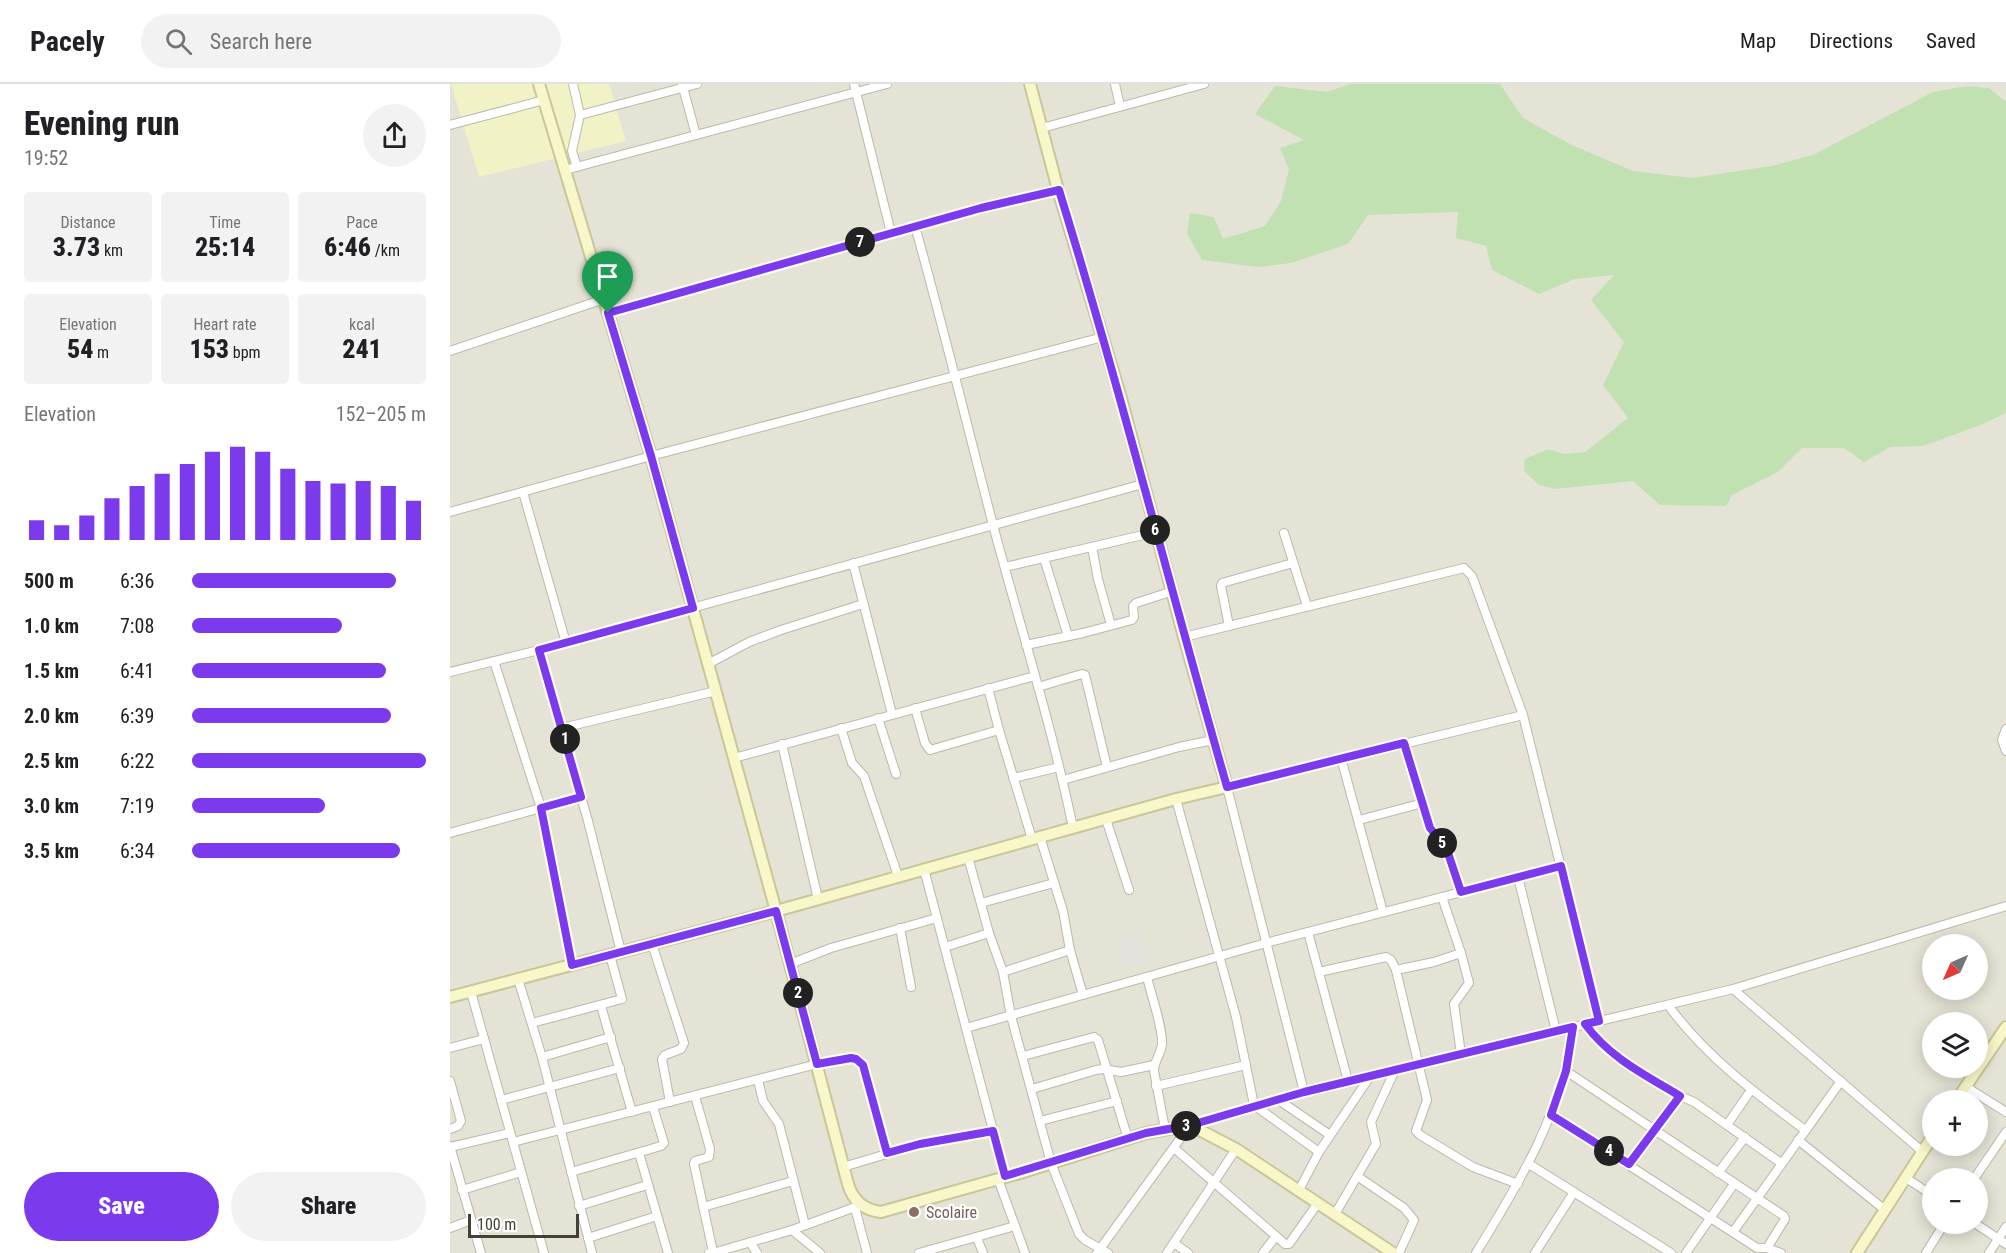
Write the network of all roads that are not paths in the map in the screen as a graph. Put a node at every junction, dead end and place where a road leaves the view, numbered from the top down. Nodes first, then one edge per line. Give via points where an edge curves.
1 (539, 84) edge
2 (573, 84) edge
3 (697, 84) edge
4 (887, 84) edge
5 (1030, 84) edge
6 (1115, 84) edge
7 (1204, 84) edge
8 (683, 86) edge
9 (855, 88) edge
10 (544, 100) junction
11 (1120, 106) junction
12 (580, 115) junction
13 (450, 125) edge
14 (1042, 128) junction
15 (696, 135) junction
16 (577, 167) junction
17 (565, 170) junction
18 (1059, 190) junction
19 (915, 226) junction
20 (891, 233) junction
21 (604, 299) junction
22 (608, 313) junction
23 (1103, 337) junction
24 (450, 351) edge
25 (956, 376) junction
26 (651, 456) junction
27 (1143, 484) junction
28 (523, 492) junction
29 (450, 512) edge
30 (993, 525) junction
31 (1156, 532) junction
32 (1284, 533) dead end
33 (1092, 547) junction
34 (1044, 558) junction
35 (853, 563) junction
36 (1293, 563) junction
37 (1005, 567) junction
38 (1173, 591) junction
39 (863, 604) junction
40 (1307, 606) junction
41 (693, 608) junction
42 (1111, 625) junction
43 (1229, 626) junction
44 (1068, 636) junction
45 (1184, 637) junction
46 (566, 643) junction
47 (1026, 645) junction
48 (539, 650) junction
49 (494, 661) junction
50 (708, 664) junction
51 (450, 672) edge
52 (1035, 676) junction
53 (1038, 687) junction
54 (988, 688) junction
55 (716, 691) junction
56 (915, 708) junction
57 (892, 714) junction
58 (1523, 715) junction
59 (878, 718) junction
60 (562, 728) junction
61 (841, 728) junction
62 (2006, 729) edge
63 (999, 730) junction
64 (1213, 740) junction
65 (1404, 743) junction
66 (782, 744) junction
67 (2006, 751) edge
68 (734, 758) junction
69 (1341, 758) junction
70 (1059, 767) junction
71 (1107, 767) junction
72 (896, 774) dead end
73 (1013, 778) junction
74 (1063, 780) junction
75 (1227, 787) junction
76 (581, 797) junction
77 (1176, 799) junction
78 (1423, 803) junction
79 (541, 808) junction
80 (1106, 819) junction
81 (1359, 820) junction
82 (1073, 828) junction
83 (450, 833) edge
84 (1036, 838) junction
85 (968, 857) junction
86 (1561, 866) junction
87 (924, 869) junction
88 (898, 876) junction
89 (1518, 877) junction
90 (1054, 883) junction
91 (1129, 890) dead end
92 (1461, 892) junction
93 (1442, 897) junction
94 (818, 899) junction
95 (981, 903) junction
96 (2006, 906) edge
97 (776, 911) junction
98 (1383, 912) junction
99 (937, 918) junction
100 (900, 928) junction
101 (1308, 932) junction
102 (989, 933) junction
103 (652, 944) junction
104 (1266, 944) junction
105 (945, 946) junction
106 (1070, 950) junction
107 (616, 953) junction
108 (1461, 953) junction
109 (1220, 957) junction
110 (790, 964) junction
111 (572, 965) junction
112 (1396, 970) junction
113 (1003, 972) junction
114 (1319, 972) junction
115 (1147, 977) junction
116 (518, 979) junction
117 (911, 987) dead end
118 (1733, 989) junction
119 (471, 992) junction
120 (1083, 995) junction
121 (450, 997) edge
122 (1668, 1005) junction
123 (602, 1006) junction
124 (1011, 1016) junction
125 (1599, 1021) junction
126 (532, 1023) junction
127 (1585, 1024) junction
128 (1573, 1027) junction
129 (2006, 1027) edge
130 (966, 1028) junction
131 (1556, 1031) junction
132 (611, 1037) junction
133 (484, 1039) junction
134 (450, 1048) edge
135 (1461, 1054) junction
136 (1023, 1056) junction
137 (542, 1057) junction
138 (817, 1064) junction
139 (1419, 1064) junction
140 (1154, 1065) junction
141 (1246, 1065) junction
142 (620, 1068) junction
143 (1108, 1069) junction
144 (1395, 1070) junction
145 (1566, 1071) junction
146 (1371, 1075) junction
147 (758, 1080) junction
148 (1348, 1081) junction
149 (1841, 1081) junction
150 (450, 1082) edge
151 (1156, 1086) junction
152 (1966, 1087) junction
153 (550, 1088) junction
154 (1032, 1089) junction
155 (1751, 1090) junction
156 (1964, 1090) edge
157 (1304, 1092) junction
158 (695, 1096) junction
159 (1680, 1096) junction
160 (1277, 1099) junction
161 (501, 1100) junction
162 (1117, 1101) junction
163 (670, 1102) junction
164 (1254, 1105) junction
165 (653, 1107) junction
166 (632, 1112) junction
167 (2006, 1112) edge
168 (1551, 1115) junction
169 (1040, 1121) junction
170 (1191, 1125) junction
171 (1727, 1125) junction
172 (450, 1129) edge
173 (1165, 1129) junction
174 (560, 1130) junction
175 (1805, 1130) junction
176 (993, 1131) junction
177 (1654, 1131) junction
178 (2006, 1132) edge
179 (510, 1133) junction
180 (1330, 1135) junction
181 (1745, 1137) junction
182 (1128, 1139) junction
183 (1798, 1140) junction
184 (513, 1142) junction
185 (450, 1147) edge
186 (1174, 1148) junction
187 (1236, 1149) junction
188 (1922, 1151) edge
189 (1318, 1152) junction
190 (639, 1153) junction
191 (887, 1153) junction
192 (1922, 1154) edge
193 (1051, 1163) junction
194 (1781, 1163) junction
195 (1529, 1164) junction
196 (1629, 1164) junction
197 (453, 1167) edge
198 (843, 1167) junction
199 (1981, 1168) edge
200 (521, 1172) junction
201 (571, 1172) junction
202 (1718, 1173) junction
203 (1357, 1176) junction
204 (1002, 1178) junction
205 (1906, 1178) junction
206 (793, 1181) junction
207 (1214, 1182) junction
208 (1518, 1184) junction
209 (1734, 1184) junction
210 (647, 1185) junction
211 (1922, 1188) edge
212 (462, 1190) junction
213 (1299, 1190) junction
214 (1574, 1192) junction
215 (1756, 1198) junction
216 (1318, 1203) junction
217 (579, 1206) junction
218 (702, 1207) junction
219 (858, 1207) junction
220 (1885, 1210) junction
221 (1335, 1214) junction
222 (657, 1216) junction
223 (1710, 1218) junction
224 (471, 1220) junction
225 (806, 1225) junction
226 (1015, 1226) junction
227 (2006, 1227) edge
228 (450, 1228) edge
229 (792, 1230) junction
230 (1733, 1232) junction
231 (1988, 1232) edge
232 (1938, 1234) edge
233 (1276, 1236) junction
234 (588, 1238) junction
235 (977, 1238) junction
236 (2002, 1241) edge
237 (750, 1242) junction
238 (1174, 1243) junction
239 (1767, 1248) junction
240 (942, 1250) edge
241 (1099, 1250) edge
242 (478, 1252) edge
243 (544, 1253) edge
244 (592, 1253) edge
245 (668, 1253) edge
246 (712, 1253) edge
247 (757, 1253) edge
248 (820, 1253) edge
249 (867, 1253) edge
250 (919, 1253) edge
251 (983, 1253) edge
252 (1025, 1253) edge
253 (1108, 1253) edge
254 (1167, 1253) edge
255 (1188, 1253) edge
256 (1263, 1253) edge
257 (1393, 1253) edge
258 (1399, 1253) edge
259 (1476, 1253) edge
260 (1534, 1253) edge
261 (1671, 1253) edge
262 (1686, 1253) edge
263 (1781, 1253) edge
264 (1857, 1253) edge
265 (1926, 1253) edge
266 (1989, 1253) edge

1 - 10 street
2 - 12 street
3 - 8 street
4 - 9 street
5 - 14 street
6 - 11 street
7 - 11 street
8 - 12 street
8 - 15 street
9 - 15 street
9 - 20 street
10 - 13 street
10 - 17 street
11 - 14 street
12 - 16 street via 572,152
14 - 18 street
15 - 16 street
16 - 17 street
17 - 21 street
18 - 19 street
18 - 23 street
19 - 20 street
19 - 25 street
20 - 22 street
21 - 22 street
21 - 24 street
22 - 26 street
23 - 25 street
23 - 27 street
25 - 26 street
25 - 30 street
26 - 28 street
26 - 41 street
27 - 30 street
27 - 31 street
28 - 29 street
28 - 46 street
30 - 35 street
30 - 37 street
31 - 33 street
31 - 38 street
32 - 36 street
33 - 34 street
33 - 42 street
34 - 37 street
34 - 44 street
35 - 39 street
35 - 41 street
36 - 40 street
36 - 43 street via 1222,583
37 - 47 street
38 - 42 street via 1136,603 1132,620
38 - 45 street
39 - 50 street via 749,642
39 - 57 street
40 - 43 street
40 - 58 street via 1467,569
41 - 46 street
41 - 50 street
42 - 44 street
43 - 45 street
44 - 47 street
45 - 64 street
46 - 48 street
47 - 52 street
48 - 49 street
48 - 60 street
49 - 51 street
49 - 79 street
50 - 55 street
52 - 53 street
52 - 54 street
53 - 70 street
53 - 71 street via 1085,675
54 - 56 street
54 - 63 street
55 - 60 street
55 - 68 street
56 - 57 street
56 - 63 street via 930,750
57 - 59 street
58 - 65 street
58 - 86 street
59 - 61 street
59 - 72 street
60 - 76 street
61 - 66 street
61 - 88 street via 852,763 864,776
62 - 67 street via 2002,740
63 - 73 street
64 - 71 street
64 - 75 street
65 - 69 street
65 - 78 street
66 - 68 street
66 - 94 street
68 - 97 street
69 - 75 street
69 - 81 street
70 - 73 street
70 - 74 street
71 - 74 street
73 - 84 street
74 - 82 street
75 - 77 street
75 - 104 street
76 - 79 street
76 - 107 street
77 - 80 street
77 - 109 street
78 - 81 street
78 - 92 street via 1430,828 1446,847
79 - 83 street
79 - 111 street
80 - 82 street
80 - 91 street
81 - 98 street
82 - 84 street
84 - 85 street
84 - 90 street
85 - 87 street
85 - 95 street
86 - 89 street
86 - 125 street
87 - 88 street
87 - 99 street
88 - 94 street
89 - 92 street
89 - 131 street
90 - 95 street
90 - 106 street
92 - 93 street
93 - 98 street
93 - 108 street
94 - 97 street
95 - 102 street
96 - 118 street
97 - 103 street
97 - 110 street
98 - 101 street
99 - 100 street
99 - 105 street
100 - 110 street
100 - 117 street
101 - 104 street
101 - 114 street
102 - 105 street
102 - 113 street
103 - 107 street
103 - 163 street via 684,1043 681,1049 662,1059
104 - 109 street
104 - 157 street
105 - 130 street
106 - 113 street
106 - 120 street
107 - 111 street
107 - 123 street via 622,999
108 - 112 street
108 - 135 street via 1469,983 1454,1004
109 - 115 street
109 - 141 street
110 - 138 street
111 - 116 street
112 - 114 street via 1386,957
112 - 139 street
113 - 124 street
114 - 148 street
115 - 120 street
115 - 140 street via 1162,1039
116 - 119 street
116 - 126 street
118 - 122 street
118 - 149 street
119 - 121 street
119 - 133 street
120 - 124 street
122 - 125 street
122 - 155 street via 1700,1045
123 - 126 street
123 - 132 street
124 - 130 street
124 - 136 street
125 - 127 street
126 - 137 street
127 - 128 street
127 - 159 street via 1602,1045 1626,1064
128 - 131 street
128 - 145 street
129 - 152 street
130 - 176 street
131 - 135 street
132 - 137 street
132 - 142 street
133 - 134 street
133 - 161 street
135 - 139 street
136 - 143 street via 1094,1037
136 - 154 street
137 - 153 street
138 - 147 street
138 - 191 street via 851,1058 863,1065
138 - 198 street
139 - 144 street
139 - 208 street via 1427,1100 1416,1127 1418,1133 1473,1167
140 - 143 street via 1121,1072
140 - 151 street
141 - 151 street
141 - 164 street
142 - 153 street
142 - 166 street
143 - 154 street
143 - 162 street
144 - 146 street
144 - 203 street via 1371,1122 1376,1144
145 - 168 street
145 - 177 street
146 - 148 street
146 - 180 street
147 - 158 street
147 - 206 street via 763,1101 779,1124
148 - 157 street
149 - 175 street
149 - 188 street
150 - 172 street via 461,1120
151 - 173 street
152 - 156 street
152 - 167 street
153 - 161 street
153 - 174 street
154 - 169 street
155 - 171 street
155 - 175 street
157 - 160 street
158 - 163 street
158 - 218 street via 710,1149 709,1156 694,1164
159 - 171 street
159 - 177 street
160 - 164 street
160 - 180 street
161 - 179 street
162 - 169 street
162 - 182 street
163 - 165 street
164 - 170 street
164 - 189 street
165 - 166 street
165 - 190 street via 664,1143
166 - 174 street
168 - 195 street
168 - 196 street
169 - 193 street
170 - 173 street
170 - 186 street
170 - 187 street
171 - 181 street
173 - 182 street
174 - 184 street
174 - 201 street
175 - 183 street
176 - 191 street
176 - 204 street
177 - 196 street
177 - 202 street
178 - 199 street
179 - 184 street
179 - 185 street
180 - 189 street
181 - 194 street
181 - 202 street
182 - 193 street
183 - 194 street
183 - 220 street
184 - 200 street
185 - 197 street
186 - 207 street
186 - 241 street
187 - 207 street
187 - 213 street
189 - 213 street
190 - 201 street
190 - 210 street
191 - 198 street
192 - 205 street
193 - 204 street
193 - 241 street via 1075,1228
194 - 215 street
195 - 208 street
195 - 214 street
196 - 223 street
197 - 212 street
198 - 219 street
200 - 212 street
200 - 243 street
201 - 217 street
202 - 209 street
203 - 221 street
203 - 258 street via 1404,1208 1414,1220
204 - 219 street via 881,1212
204 - 226 street
205 - 211 street
205 - 220 street
206 - 218 street
206 - 225 street
207 - 233 street
207 - 238 street
208 - 259 street
209 - 215 street
209 - 223 street
210 - 217 street
210 - 222 street
212 - 224 street
213 - 216 street
214 - 260 street
214 - 261 street
215 - 230 street
215 - 239 street via 1785,1219
216 - 221 street
216 - 233 street via 1289,1244
217 - 234 street
218 - 246 street
219 - 225 street
219 - 249 street
220 - 264 street
221 - 257 street
222 - 234 street
222 - 245 street
223 - 230 street
223 - 262 street
224 - 228 street
224 - 242 street
225 - 229 street
226 - 235 street
226 - 252 street
227 - 236 street
229 - 237 street
229 - 248 street
230 - 239 street via 1757,1248
231 - 236 street
232 - 265 street
233 - 256 street
234 - 244 street
235 - 240 street
235 - 251 street
236 - 266 street
237 - 246 street
237 - 247 street
238 - 254 street
238 - 255 street
239 - 263 street
240 - 250 street
241 - 253 street

